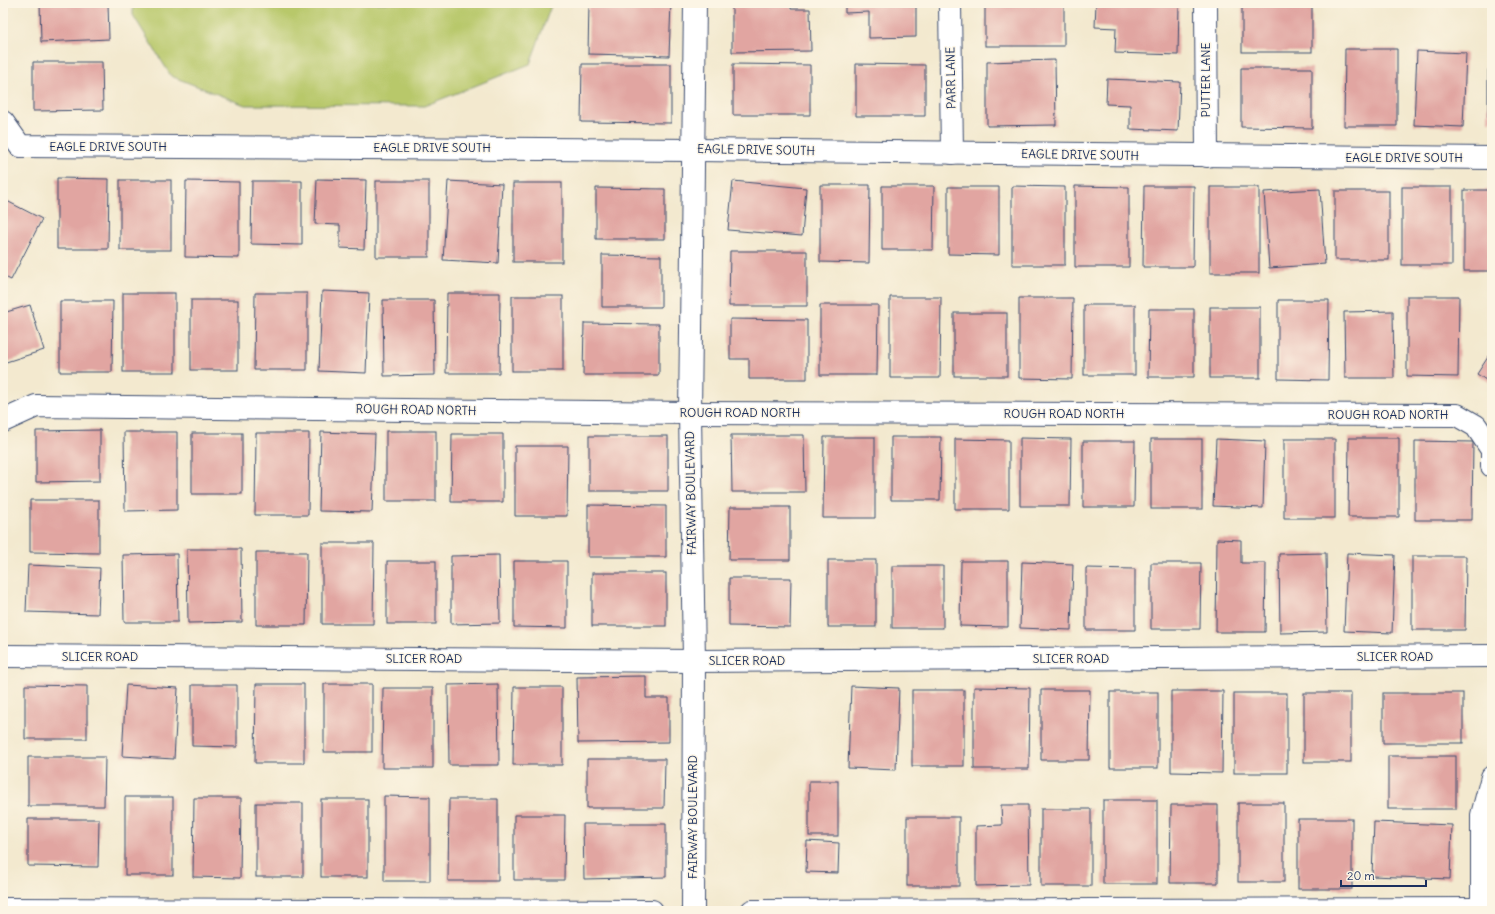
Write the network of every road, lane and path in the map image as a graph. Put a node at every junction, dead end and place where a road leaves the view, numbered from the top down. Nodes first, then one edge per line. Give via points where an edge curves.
1 (695, 3) edge
2 (950, 3) edge
3 (1206, 3) edge
4 (3, 122) edge
5 (694, 150) junction
6 (952, 153) junction
7 (1207, 156) junction
8 (1492, 158) edge
9 (690, 413) junction
10 (3, 421) edge
11 (1492, 466) edge
12 (3, 656) edge
13 (1492, 656) edge
14 (694, 661) junction
15 (1492, 777) edge
16 (3, 909) edge
17 (1482, 910) edge
18 (652, 911) edge
19 (693, 911) edge
20 (752, 911) edge

1 - 5 street, FAIRWAY BOULEVARD
2 - 6 street, PARR LANE
3 - 7 street, PUTTER LANE
4 - 5 street, EAGLE DRIVE SOUTH via 20,146
5 - 6 street, EAGLE DRIVE SOUTH
5 - 9 street, FAIRWAY BOULEVARD
6 - 7 street, EAGLE DRIVE SOUTH
7 - 8 street, EAGLE DRIVE SOUTH
9 - 10 street, ROUGH ROAD NORTH via 36,406
9 - 11 street, ROUGH ROAD NORTH via 1457,415 1476,426 1492,450
9 - 14 street, FAIRWAY BOULEVARD
12 - 14 street, SLICER ROAD
13 - 14 street, SLICER ROAD
14 - 19 street, FAIRWAY BOULEVARD
15 - 17 street via 1482,815
16 - 18 street
17 - 20 street

